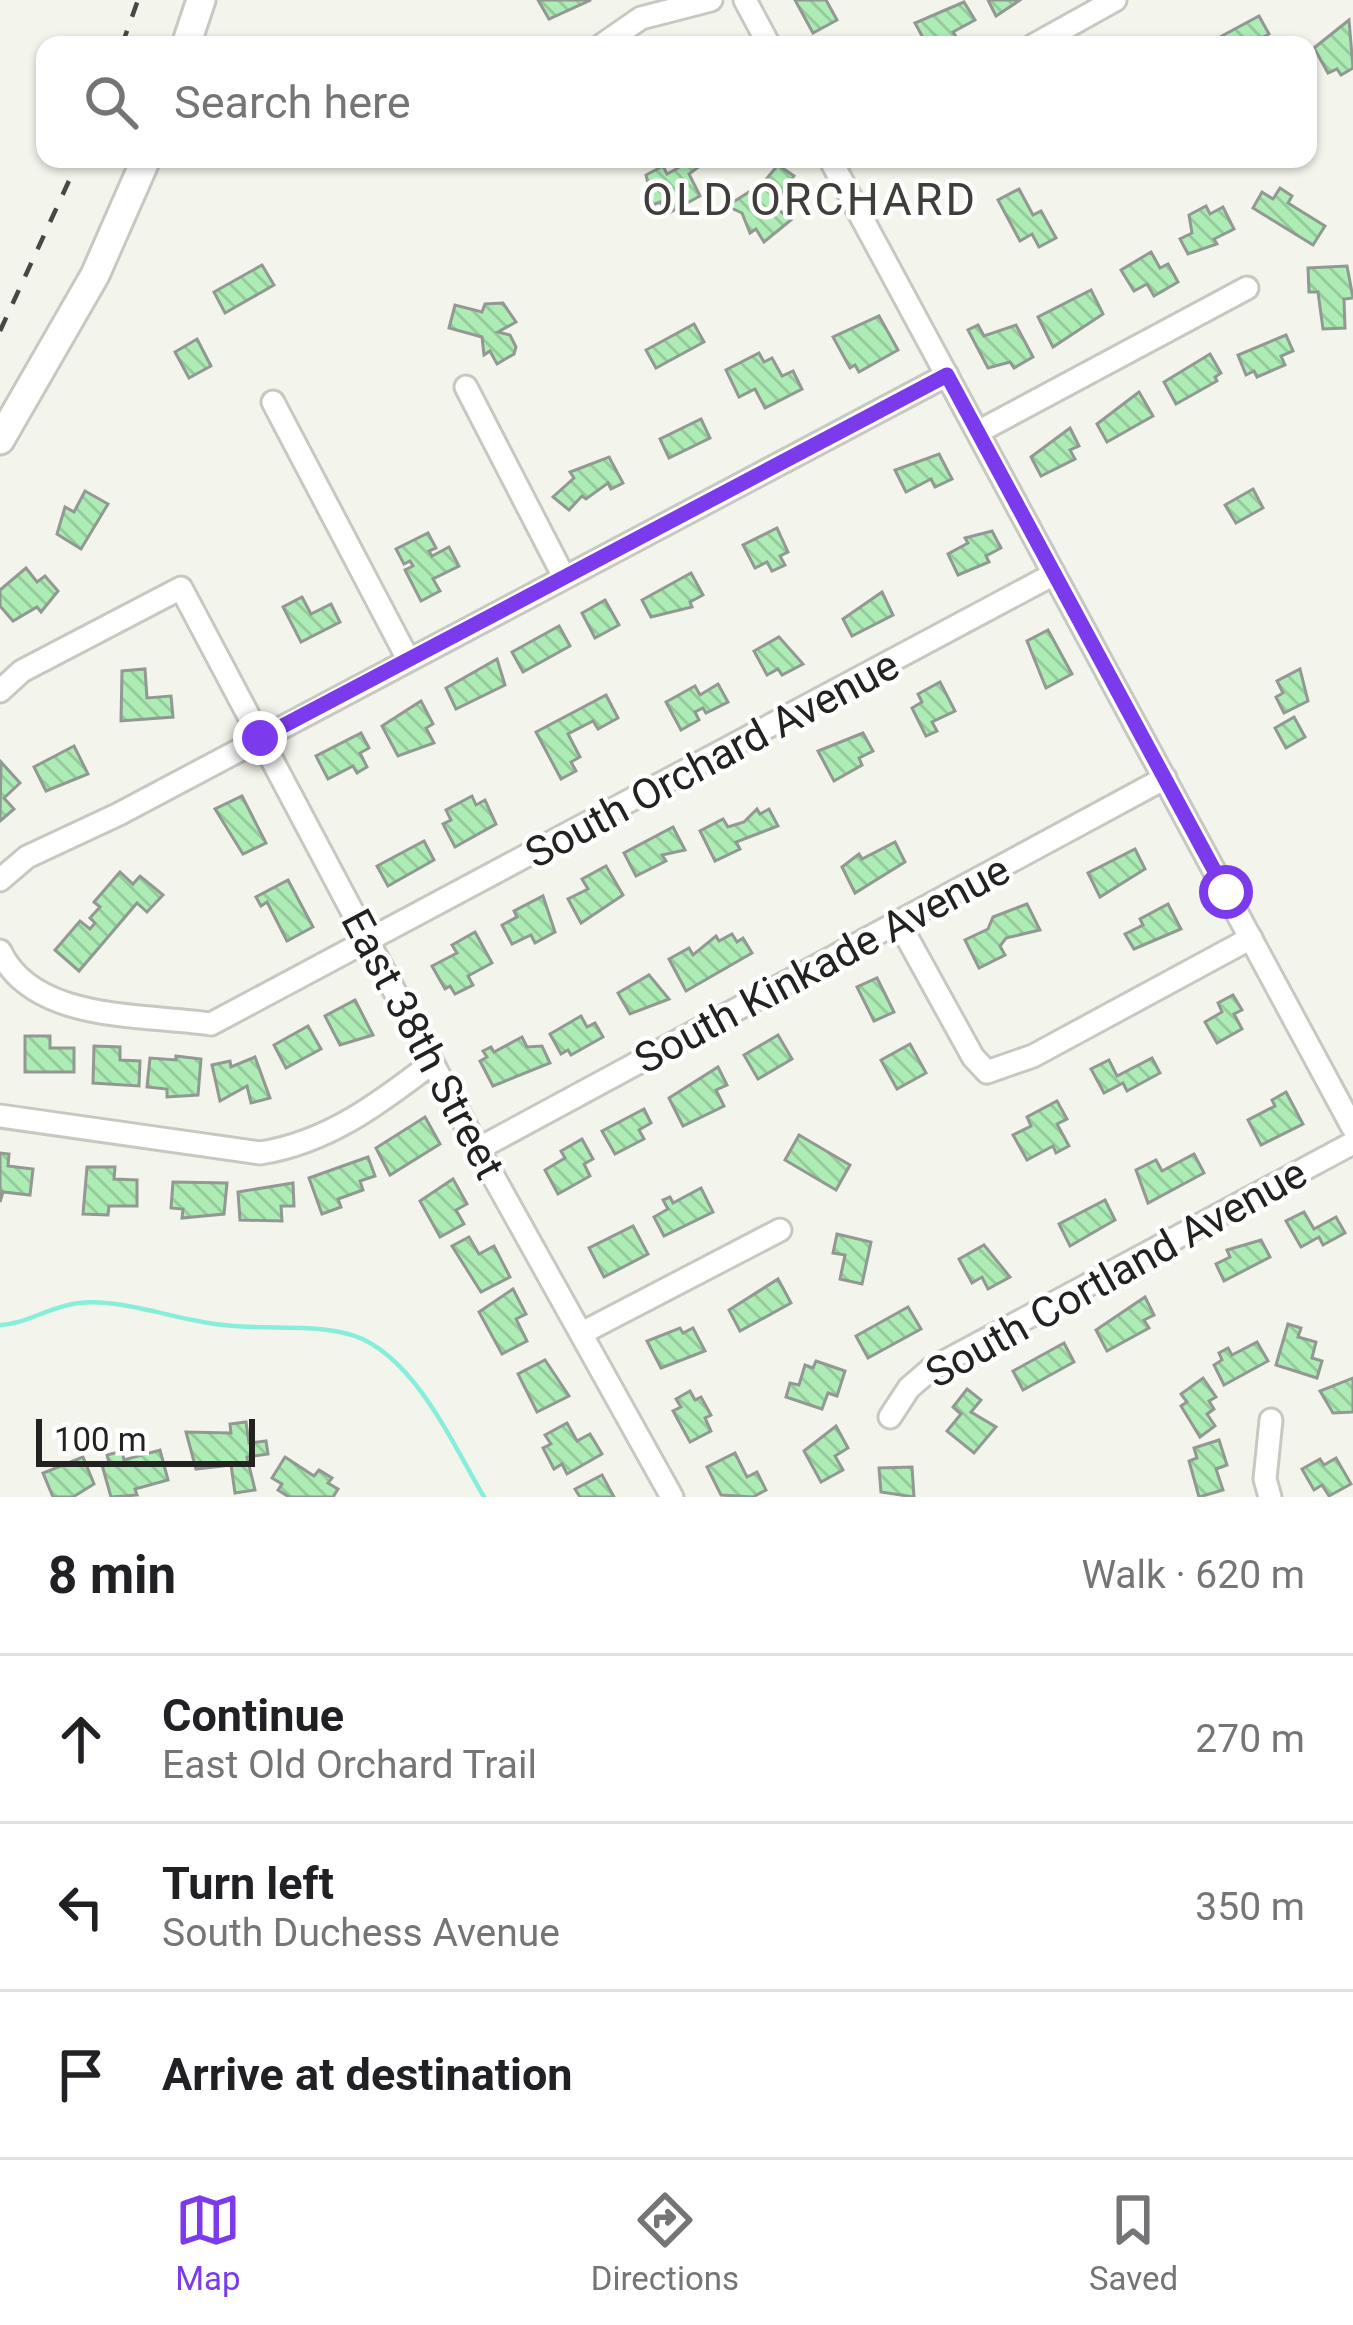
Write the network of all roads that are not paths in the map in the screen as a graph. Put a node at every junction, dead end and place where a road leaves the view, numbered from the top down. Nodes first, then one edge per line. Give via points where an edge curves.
1 (201, 0) edge
2 (711, 0) edge
3 (745, 0) edge
4 (1115, 0) edge
5 (189, 36) edge
6 (615, 36) edge
7 (764, 36) edge
8 (1050, 36) edge
9 (142, 168) edge
10 (835, 168) edge
11 (1246, 288) dead end
12 (947, 375) junction
13 (466, 387) dead end
14 (273, 402) dead end
15 (978, 432) junction
16 (0, 440) edge
17 (1054, 574) junction
18 (564, 577) junction
19 (408, 659) junction
20 (0, 691) edge
21 (260, 738) junction
22 (1165, 778) junction
23 (0, 880) edge
24 (899, 923) junction
25 (1251, 938) junction
26 (369, 944) junction
27 (0, 951) edge
28 (432, 1063) junction
29 (0, 1116) edge
30 (1353, 1127) edge
31 (1353, 1143) edge
32 (478, 1149) junction
33 (780, 1230) dead end
34 (582, 1333) junction
35 (890, 1417) dead end
36 (1271, 1420) dead end
37 (672, 1497) edge
38 (1270, 1497) edge

1 - 5 main road
2 - 6 street via 641,18
3 - 7 street
4 - 8 street
9 - 16 main road via 70,323
10 - 12 street
11 - 15 street
12 - 15 street
12 - 18 street
13 - 18 street
14 - 19 street
15 - 17 street
17 - 22 street
17 - 26 street, South Orchard Avenue
18 - 19 street
19 - 21 street
20 - 21 street, East 38th Street via 22,671 181,588
21 - 23 street via 27,857
21 - 26 street, East 38th Street
22 - 24 street, South Kinkade Avenue
22 - 25 street
24 - 25 street via 987,1072 1033,1056
24 - 32 street, South Kinkade Avenue
25 - 30 street
26 - 27 street, South Orchard Avenue via 211,1024 59,1002 22,985
26 - 28 street, East 38th Street
28 - 29 street via 369,1111 260,1153
28 - 32 street, East 38th Street
31 - 35 street, South Cortland Avenue via 931,1369
32 - 34 street, East 38th Street
33 - 34 street
34 - 37 street, East 38th Street
36 - 38 street

